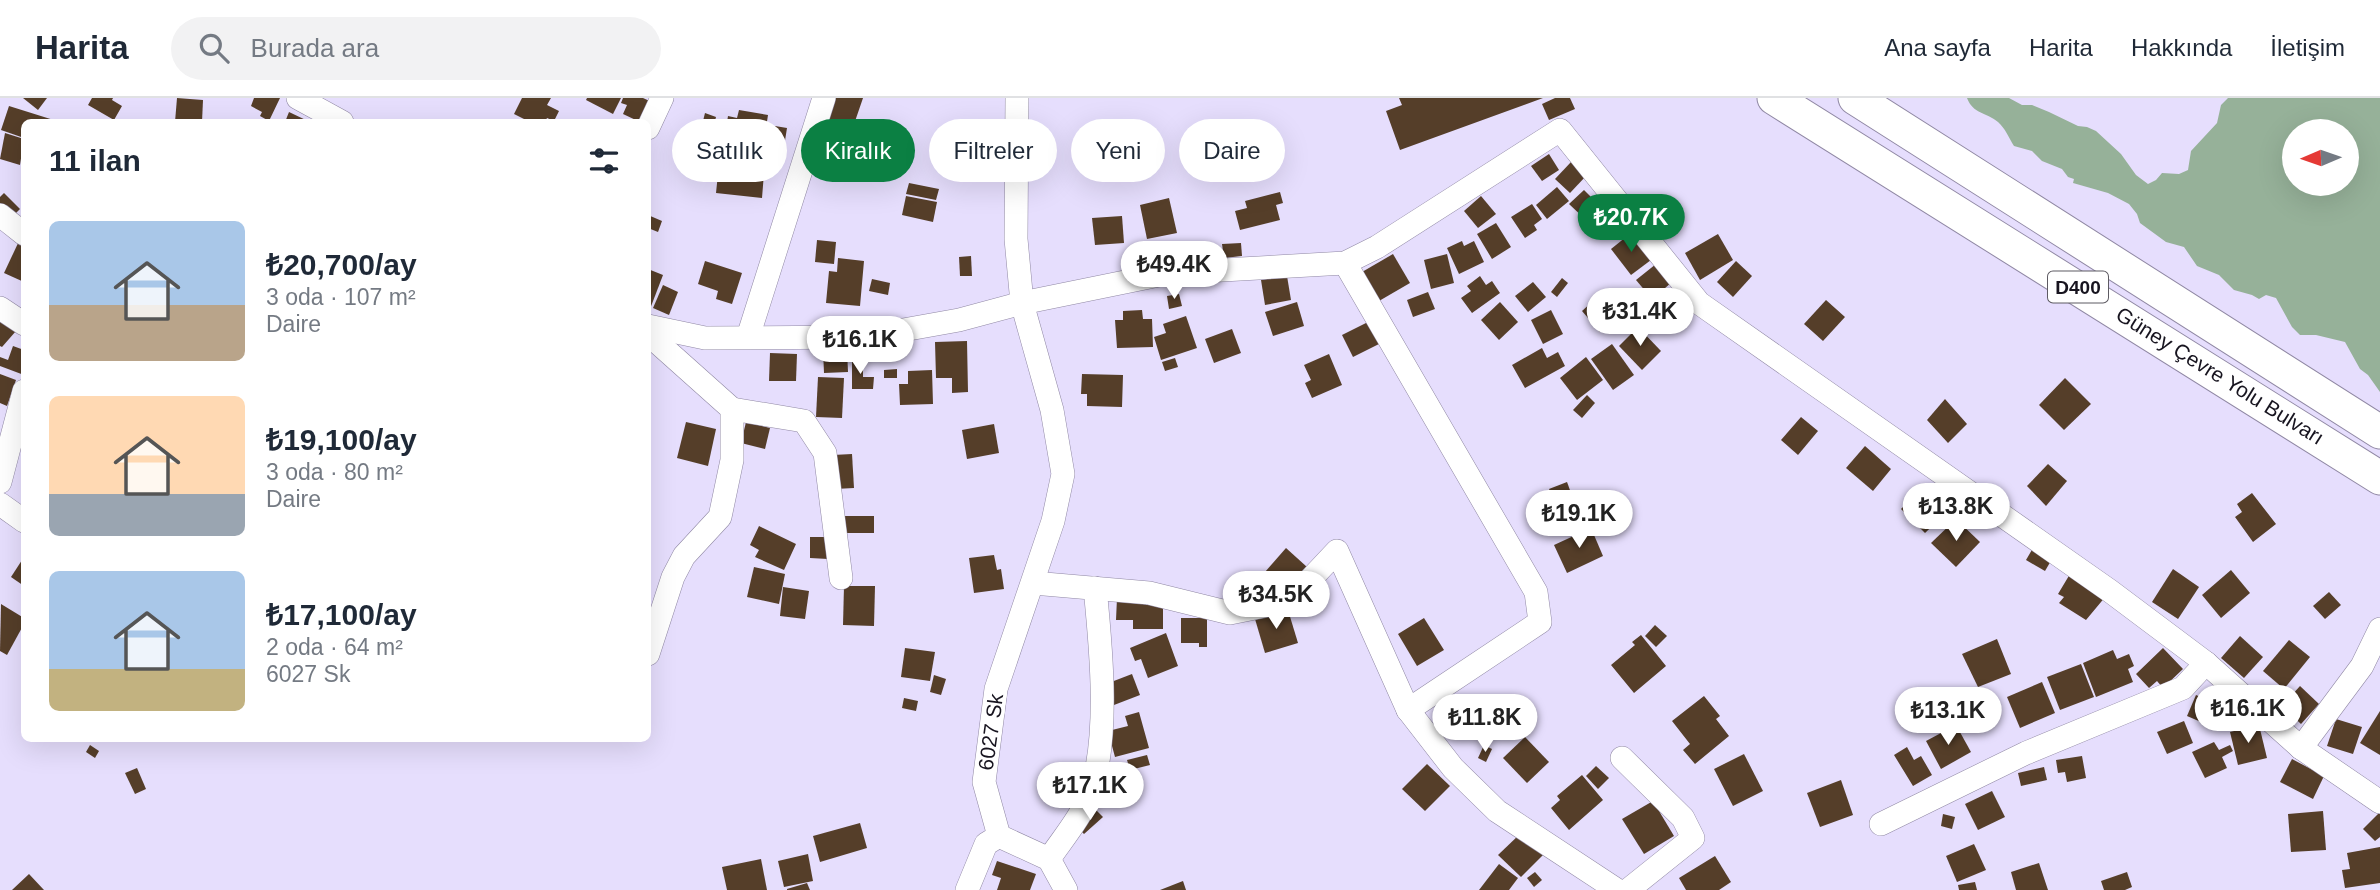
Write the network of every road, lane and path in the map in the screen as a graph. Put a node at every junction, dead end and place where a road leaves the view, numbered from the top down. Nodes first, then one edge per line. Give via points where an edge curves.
1 (298, 98) edge
2 (662, 98) edge
3 (824, 98) edge
4 (1017, 98) edge
5 (1774, 98) edge
6 (1855, 98) edge
7 (336, 119) edge
8 (651, 122) edge
9 (0, 215) edge
10 (21, 232) edge
11 (1345, 262) junction
12 (1022, 303) junction
13 (0, 308) edge
14 (21, 322) edge
15 (651, 327) edge
16 (651, 337) edge
17 (748, 337) junction
18 (21, 402) edge
19 (732, 409) junction
20 (2380, 432) edge
21 (2380, 478) edge
22 (0, 482) edge
23 (0, 505) edge
24 (21, 519) edge
25 (841, 578) dead end
26 (1033, 583) junction
27 (1095, 588) junction
28 (2380, 629) edge
29 (651, 645) edge
30 (2206, 663) junction
31 (1408, 710) junction
32 (2301, 748) junction
33 (1622, 758) dead end
34 (2380, 802) edge
35 (1881, 824) dead end
36 (999, 836) junction
37 (1049, 859) junction
38 (967, 890) edge
39 (1066, 890) edge
40 (1617, 890) edge
41 (1628, 890) edge

1 - 7 street
2 - 8 street
3 - 17 street
4 - 12 street, 6027 Sk via 1016,239
5 - 21 highway, Güney Çevre Yolu Bulvarı / D400
6 - 20 highway, Güney Çevre Yolu Bulvarı / D400
9 - 10 street
11 - 12 street via 1169,273
11 - 30 street via 1377,247 1560,130 1699,303
11 - 31 street via 1536,592 1540,622
12 - 17 street via 864,337
12 - 26 street, 6027 Sk via 1052,410 1063,474
13 - 14 street
15 - 17 street via 705,338
16 - 19 street
18 - 22 street
19 - 25 street via 804,421 825,453
19 - 29 street via 732,460 720,517 684,556
23 - 24 street
26 - 27 street
26 - 36 street, 6027 Sk via 996,688 984,782
27 - 31 street via 1149,593 1230,613 1290,601 1337,551
27 - 37 street via 1102,662 1099,753 1087,801
28 - 32 street via 2362,666
30 - 32 street
30 - 35 street via 2183,688 2026,753
31 - 40 street via 1453,768 1497,811
32 - 34 street
33 - 41 street via 1683,818 1692,838
36 - 37 street
36 - 38 street via 986,844
37 - 39 street

